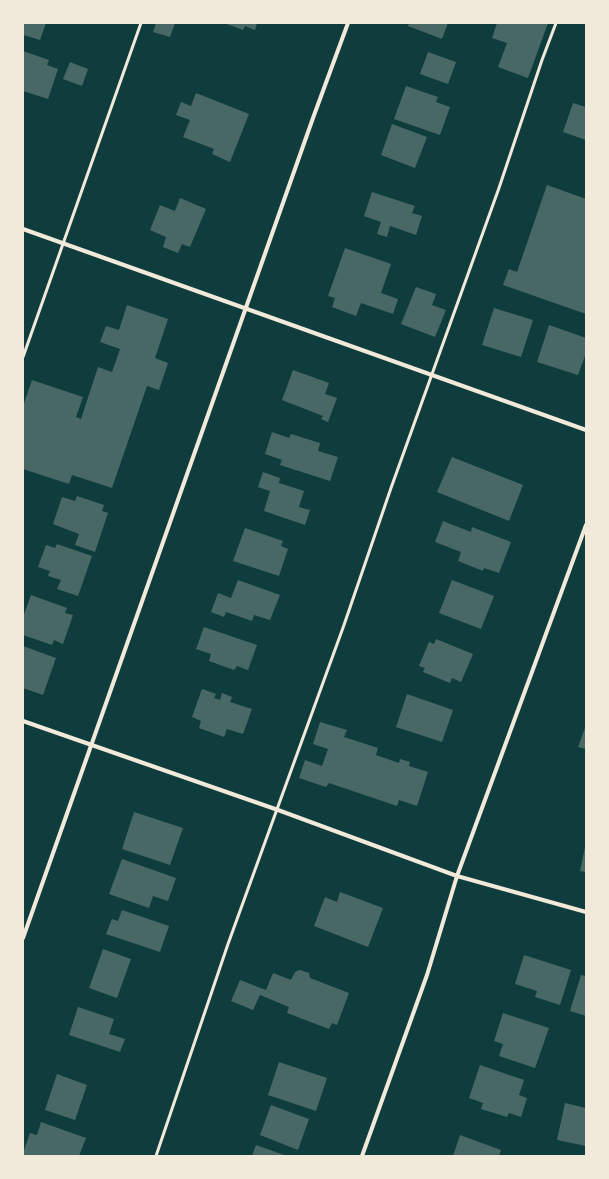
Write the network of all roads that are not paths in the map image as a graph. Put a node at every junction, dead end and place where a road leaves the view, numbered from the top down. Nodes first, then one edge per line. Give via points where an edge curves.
1 (141, 23) edge
2 (348, 23) edge
3 (556, 23) edge
4 (23, 229) edge
5 (63, 243) junction
6 (246, 309) junction
7 (23, 357) edge
8 (432, 375) junction
9 (586, 430) edge
10 (586, 524) edge
11 (23, 721) edge
12 (92, 744) junction
13 (278, 810) junction
14 (457, 876) junction
15 (586, 912) edge
16 (23, 938) edge
17 (156, 1156) edge
18 (362, 1156) edge

1 - 5 lane
2 - 6 street
3 - 8 lane
4 - 5 street
5 - 6 street
5 - 7 lane
6 - 8 street
6 - 12 street
8 - 9 street
8 - 13 lane
10 - 14 street
11 - 12 street
12 - 13 street
12 - 16 street
13 - 14 street
13 - 17 lane via 228,944
14 - 15 street
14 - 18 street via 427,975

